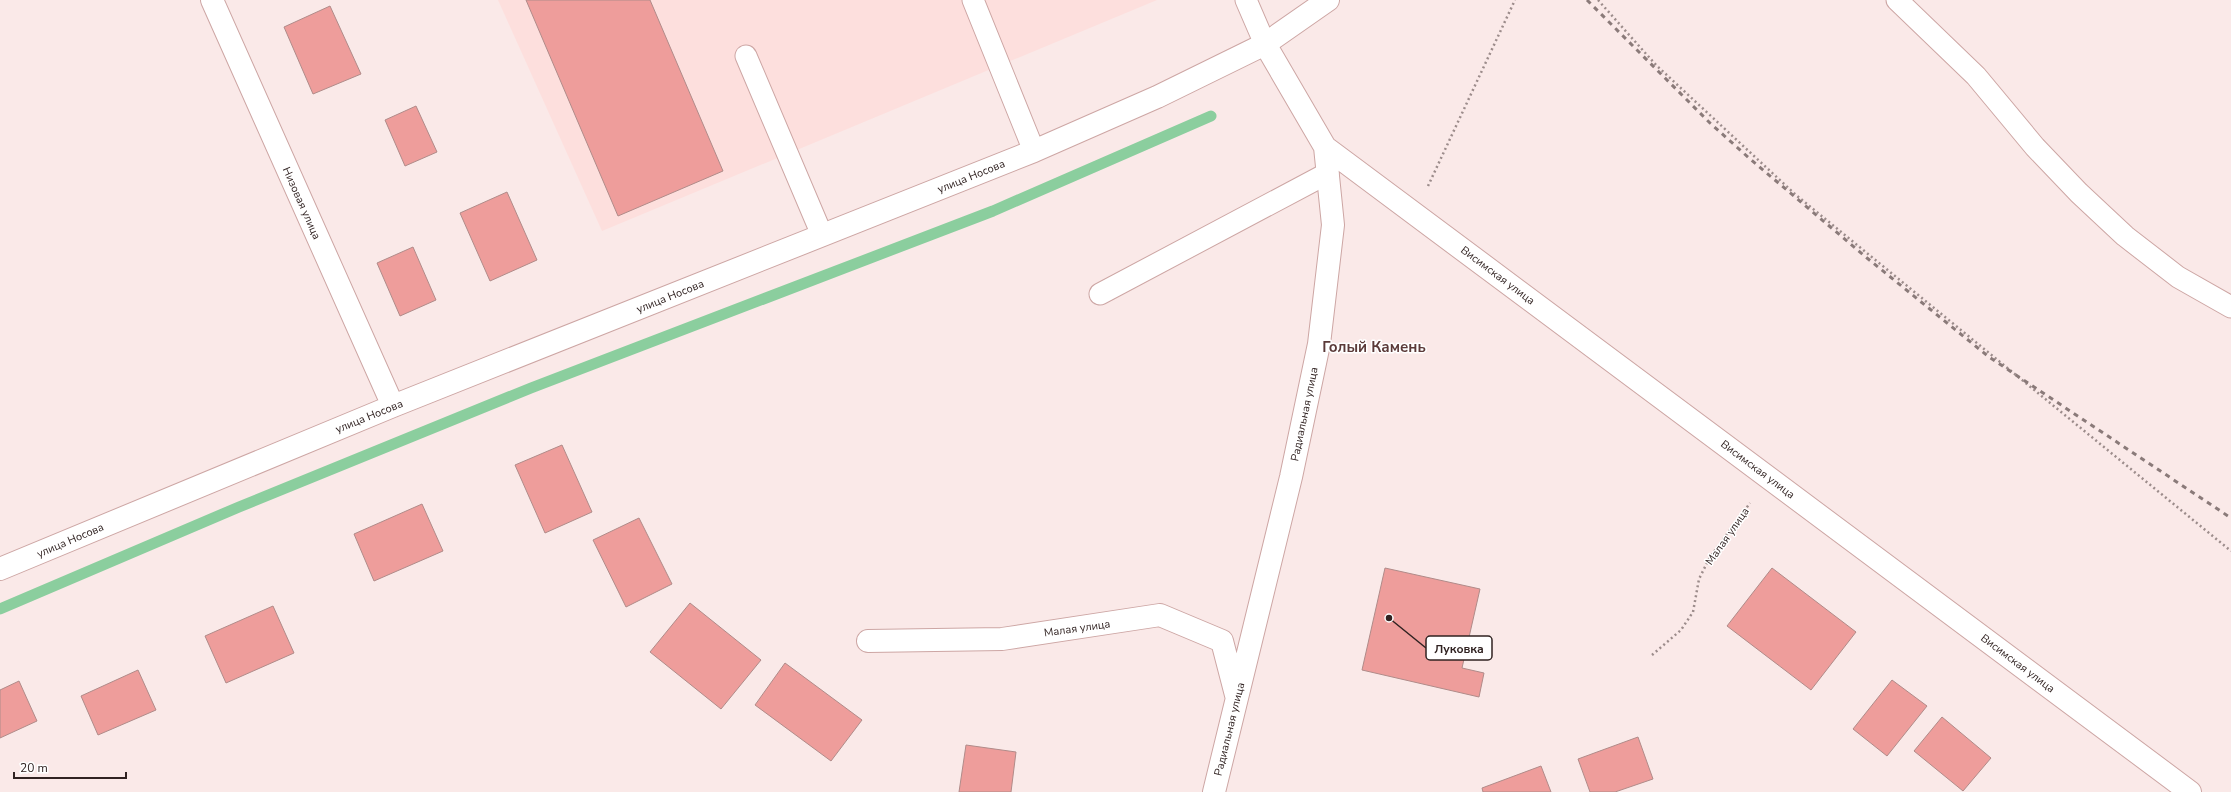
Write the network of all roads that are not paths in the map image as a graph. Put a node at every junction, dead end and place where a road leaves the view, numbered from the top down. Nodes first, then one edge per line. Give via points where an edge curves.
1 (212, 0) edge
2 (973, 0) edge
3 (1246, 0) edge
4 (1328, 0) edge
5 (1897, 0) edge
6 (1265, 44) junction
7 (746, 56) dead end
8 (1325, 147) junction
9 (1034, 151) junction
10 (1328, 173) junction
11 (822, 235) junction
12 (1100, 294) dead end
13 (2231, 307) edge
14 (393, 406) junction
15 (0, 570) edge
16 (868, 640) dead end
17 (1237, 698) junction
18 (1214, 792) edge
19 (2190, 792) edge

1 - 14 street, Низовая улица
2 - 9 lane
3 - 6 lane
4 - 6 street, улица Носова
5 - 13 lane via 1976,76 2035,147 2125,236 2178,277
6 - 8 street, Радиальная улица
6 - 9 street, улица Носова via 1157,97
7 - 11 lane
8 - 10 street, Радиальная улица
8 - 19 street, Висимская улица
9 - 11 street, улица Носова
10 - 12 lane
10 - 17 street, Радиальная улица via 1333,225 1319,344 1291,477
11 - 14 street, улица Носова
14 - 15 street, улица Носова
16 - 17 street, Малая улица via 1002,639 1160,615 1222,641
17 - 18 street, Радиальная улица

